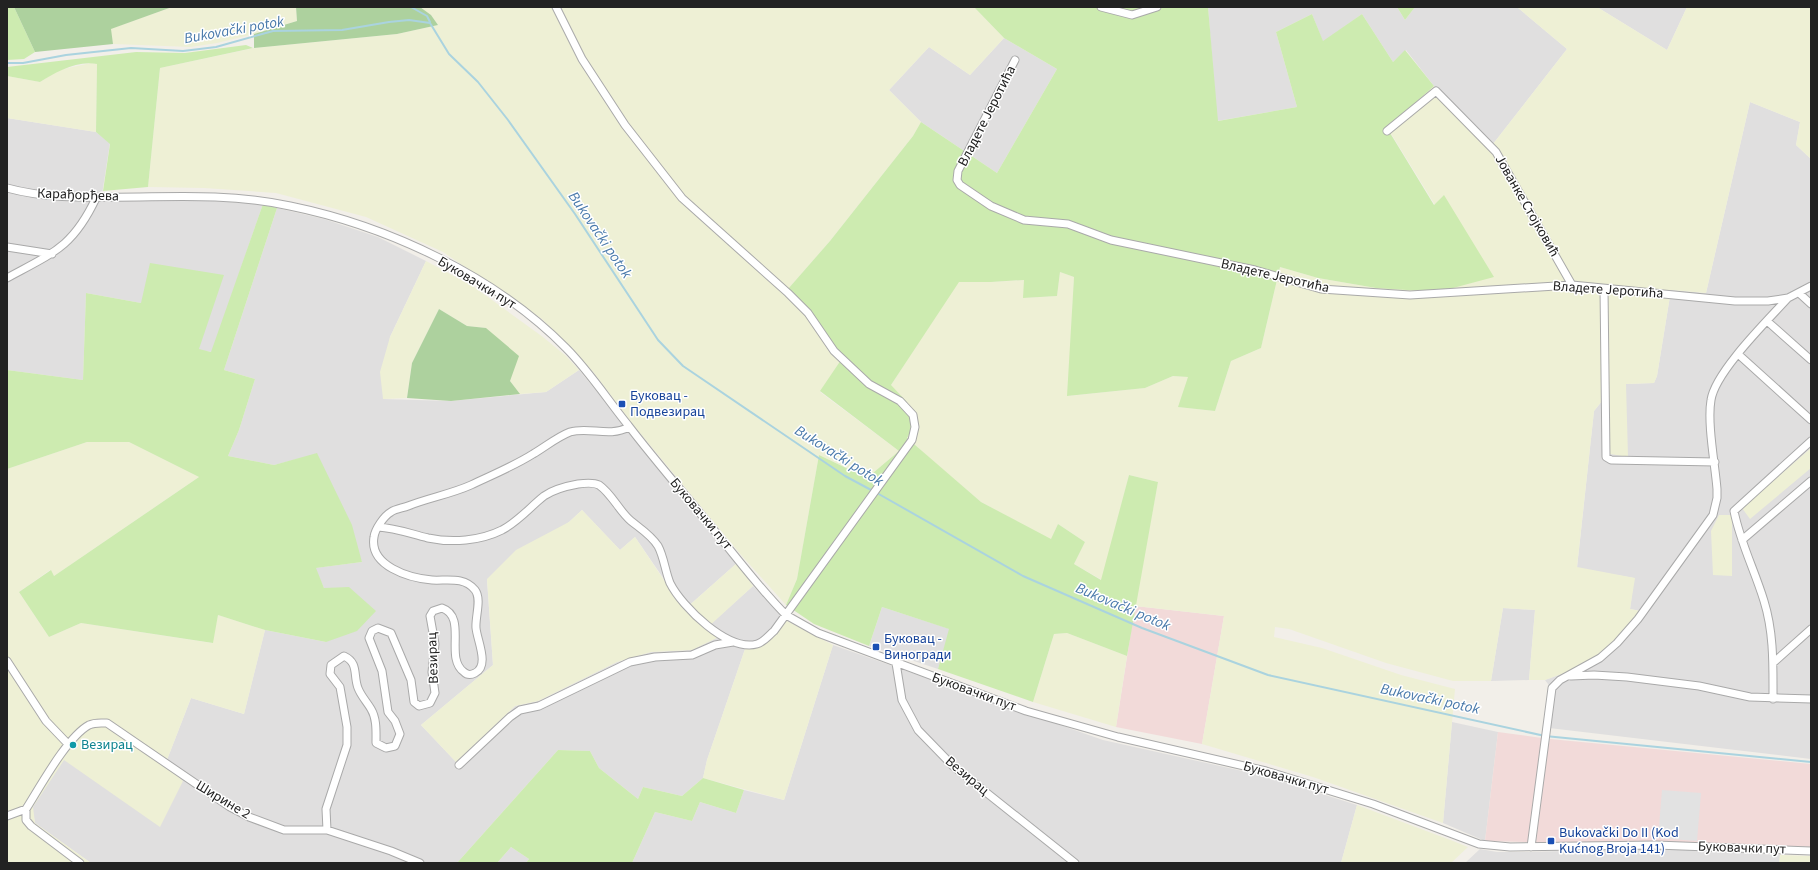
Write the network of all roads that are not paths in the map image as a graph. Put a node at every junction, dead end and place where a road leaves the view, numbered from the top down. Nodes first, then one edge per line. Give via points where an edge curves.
1 (556, 7) edge
2 (1101, 7) edge
3 (1157, 7) edge
4 (1015, 60) dead end
5 (1387, 131) dead end
6 (7, 188) edge
7 (150, 197) joint
8 (96, 198) junction
9 (7, 247) edge
10 (52, 254) junction
11 (7, 278) edge
12 (1572, 285) junction
13 (1811, 286) edge
14 (1604, 289) junction
15 (1799, 294) junction
16 (1788, 298) junction
17 (1811, 304) edge
18 (1767, 321) junction
19 (1738, 354) junction
20 (1811, 360) edge
21 (1811, 420) edge
22 (629, 427) junction
23 (1811, 441) edge
24 (1715, 462) junction
25 (1811, 481) edge
26 (378, 527) junction
27 (1742, 540) junction
28 (786, 615) junction
29 (1811, 629) edge
30 (733, 642) junction
31 (7, 662) edge
32 (896, 663) junction
33 (1773, 663) junction
34 (1569, 676) junction
35 (1773, 699) junction
36 (1811, 699) edge
37 (68, 744) junction
38 (458, 765) dead end
39 (26, 809) junction
40 (7, 816) edge
41 (327, 830) junction
42 (1531, 847) junction
43 (1811, 851) edge
44 (80, 863) edge
45 (420, 863) edge
46 (1074, 863) edge

1 - 28 street via 582,59 626,125 682,198 788,293 808,314 834,351 869,384 900,401 913,415 915,427 912,440
2 - 3 street via 1132,15
4 - 12 street, Владете Јеротића via 957,176 960,185 1008,214 1024,220 1068,224 1111,240 1255,270 1321,289 1410,295
5 - 12 street, Јованке Стојковић via 1436,91 1496,152
6 - 8 street, Карађорђева via 49,196
7 - 8 street, Карађорђева
7 - 22 street, Буковачки пут via 239,198 290,206 362,227 428,253 495,291 541,325 577,360
8 - 10 street via 79,229
9 - 10 street
10 - 11 street
12 - 14 street, Владете Јеротића
13 - 15 street, Владете Јеротића
14 - 16 street, Владете Јеротића via 1735,301
14 - 24 street via 1606,457 1611,460
15 - 16 street, Владете Јеротића
15 - 17 street
16 - 18 street
18 - 19 street
18 - 20 street
19 - 21 street
19 - 24 street via 1716,383 1710,400
22 - 26 street, Везирац via 619,432 579,430 569,433 532,455 469,486 391,512
22 - 28 street, Буковачки пут
23 - 27 street via 1734,511
24 - 34 street via 1717,498 1708,524 1624,636 1600,658
25 - 27 street
26 - 30 street via 394,528 429,538 466,541 502,530 521,518 545,495 565,486 586,482 597,484 657,545 670,582 687,608 701,621
26 - 41 street, Везирац via 374,535 375,554 383,562 411,576 432,580 458,580 476,591 476,627 482,664 474,674 464,672 456,662 455,623 451,614 442,608 433,611 430,616 435,644 432,672 435,693 430,703 419,706 414,702 411,680 391,633 378,628 372,631 369,638 382,672 388,712 400,734 395,746 386,748 376,743 372,711 358,689 356,670 349,659 344,656 331,665 330,674 340,687 347,745 326,809
27 - 33 street via 1765,602
28 - 30 street via 774,631 758,644
28 - 32 street, Буковачки пут via 818,633
29 - 33 street
30 - 38 street via 715,645 692,655 655,657 630,662 539,706 520,710
31 - 37 street via 46,721
32 - 42 street, Буковачки пут via 1025,711 1118,737 1266,771 1373,804 1469,841 1497,846
32 - 46 street, Везирац via 902,700 918,730 953,766
33 - 35 street
34 - 35 street via 1627,677
34 - 42 street via 1554,685 1550,692
35 - 36 street
37 - 39 street, Ширине 2
37 - 41 street, Ширине 2 via 88,725 97,722 107,723 230,807 249,817 284,830
39 - 40 street
39 - 44 street via 26,820
41 - 45 street, Ширине 2
42 - 43 street, Буковачки пут via 1656,845

